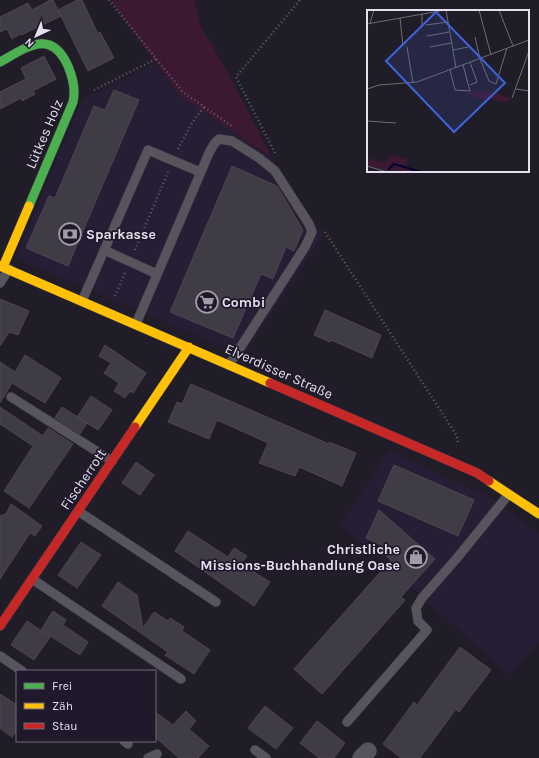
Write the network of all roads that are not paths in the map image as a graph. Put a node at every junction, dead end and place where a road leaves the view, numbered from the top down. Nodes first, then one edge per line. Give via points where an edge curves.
1 (0, 62) edge
2 (200, 172) junction
3 (104, 250) junction
4 (4, 267) edge
5 (157, 274) junction
6 (0, 283) edge
7 (82, 301) junction
8 (136, 324) junction
9 (189, 347) junction
10 (229, 364) junction
11 (11, 396) dead end
12 (112, 461) junction
13 (510, 493) junction
14 (78, 511) junction
15 (539, 514) edge
16 (32, 579) junction
17 (216, 602) dead end
18 (0, 626) edge
19 (0, 656) edge
20 (21, 670) edge
21 (181, 679) dead end
22 (347, 722) dead end
23 (255, 750) dead end
24 (156, 754) dead end
25 (148, 758) edge
26 (266, 758) edge

1 - 4 street, Lütkes Holz via 36,43 50,43 60,50 74,77 75,98
2 - 3 lane via 148,150
2 - 5 lane
2 - 10 lane via 219,139 232,141 275,171 312,232 305,247
3 - 5 lane
3 - 7 lane
4 - 6 lane
4 - 7 street, Elverdisser Straße
5 - 8 lane
7 - 8 street, Elverdisser Straße
8 - 9 street, Elverdisser Straße
9 - 10 street, Elverdisser Straße
9 - 12 street, Fischerrott
10 - 13 street, Elverdisser Straße via 477,473
11 - 12 lane
12 - 14 street, Fischerrott
13 - 15 street, Elverdisser Straße
13 - 22 lane via 422,598 416,608 418,621 427,630
14 - 16 street, Fischerrott
14 - 17 lane
16 - 18 street, Fischerrott
16 - 21 lane
19 - 20 lane
23 - 26 lane
24 - 25 lane

